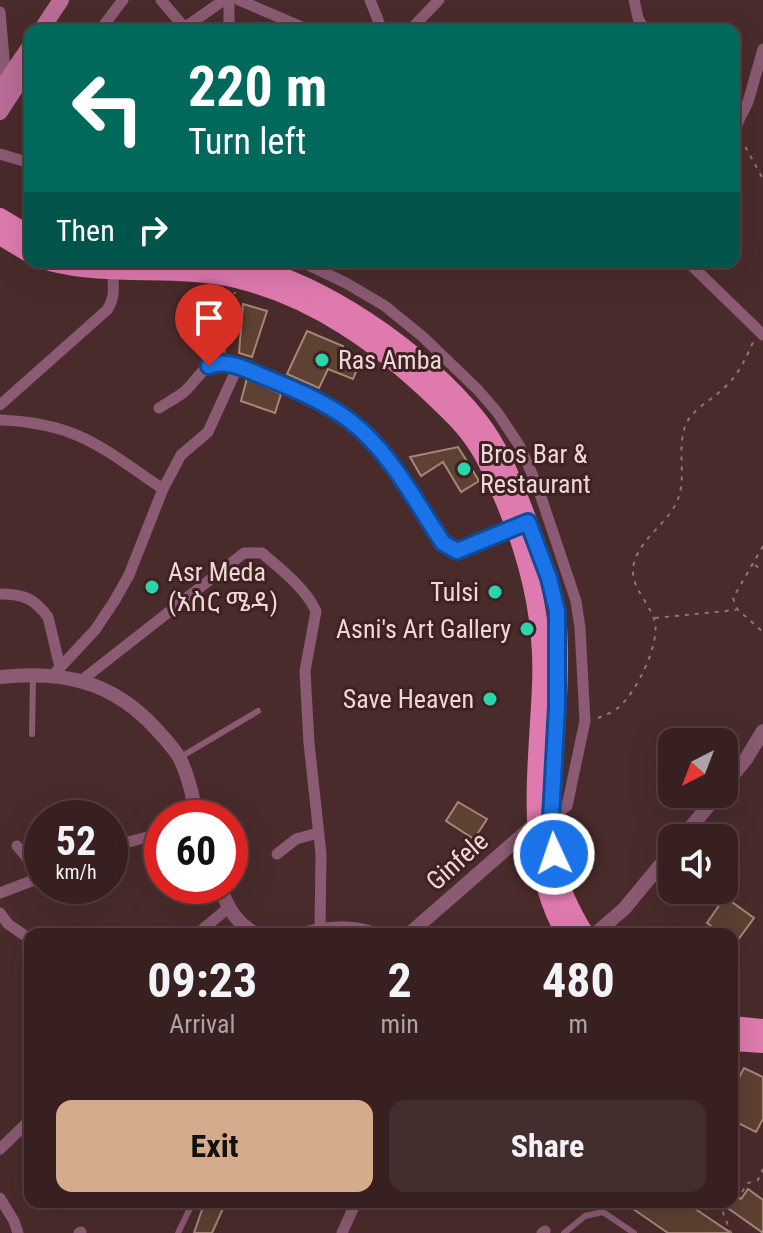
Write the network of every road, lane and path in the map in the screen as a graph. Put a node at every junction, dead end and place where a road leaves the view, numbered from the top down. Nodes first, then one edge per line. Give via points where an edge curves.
1 (61, 0) edge
2 (73, 0) edge
3 (123, 0) edge
4 (161, 0) edge
5 (227, 0) edge
6 (239, 0) edge
7 (370, 0) edge
8 (439, 0) edge
9 (634, 0) edge
10 (0, 12) edge
11 (45, 24) edge
12 (57, 24) edge
13 (105, 24) edge
14 (179, 24) edge
15 (188, 24) edge
16 (229, 24) edge
17 (295, 24) edge
18 (380, 24) edge
19 (416, 24) edge
20 (641, 24) edge
21 (763, 49) edge
22 (24, 55) edge
23 (24, 75) edge
24 (3, 86) edge
25 (0, 112) edge
26 (740, 120) edge
27 (740, 140) edge
28 (0, 154) edge
29 (24, 161) edge
30 (763, 179) edge
31 (0, 217) edge
32 (24, 231) edge
33 (0, 236) edge
34 (24, 250) edge
35 (113, 268) edge
36 (127, 268) edge
37 (257, 268) edge
38 (314, 268) edge
39 (694, 268) edge
40 (238, 280) junction
41 (760, 333) edge
42 (223, 363) junction
43 (238, 366) junction
44 (0, 405) edge
45 (159, 408) dead end
46 (0, 420) edge
47 (163, 489) junction
48 (522, 525) junction
49 (763, 546) edge
50 (754, 564) junction
51 (763, 571) edge
52 (0, 594) edge
53 (735, 610) junction
54 (654, 618) junction
55 (763, 632) edge
56 (57, 671) junction
57 (33, 673) junction
58 (0, 677) edge
59 (82, 680) junction
60 (258, 711) dead end
61 (585, 721) junction
62 (763, 731) edge
63 (32, 734) dead end
64 (179, 758) junction
65 (738, 769) edge
66 (193, 800) edge
67 (707, 808) edge
68 (543, 820) junction
69 (693, 824) edge
70 (318, 833) junction
71 (17, 846) dead end
72 (24, 854) edge
73 (277, 854) dead end
74 (548, 868) junction
75 (658, 868) edge
76 (24, 883) edge
77 (0, 893) edge
78 (227, 904) edge
79 (228, 908) junction
80 (0, 913) edge
81 (204, 928) edge
82 (246, 928) edge
83 (320, 928) edge
84 (416, 928) edge
85 (562, 928) edge
86 (581, 928) edge
87 (602, 928) edge
88 (24, 935) edge
89 (738, 1026) edge
90 (763, 1028) edge
91 (738, 1042) edge
92 (763, 1044) edge
93 (24, 1124) edge
94 (5, 1136) edge
95 (0, 1149) edge
96 (763, 1169) edge
97 (738, 1192) edge
98 (0, 1198) edge
99 (190, 1208) edge
100 (353, 1208) edge
101 (722, 1208) edge
102 (18, 1233) edge
103 (178, 1233) edge
104 (342, 1233) edge
105 (564, 1233) edge
106 (634, 1233) edge
107 (731, 1233) edge

1 - 11 main road
2 - 12 main road
3 - 13 street
4 - 14 street
5 - 15 street
5 - 16 street
6 - 17 street
7 - 18 street
8 - 19 street
9 - 20 street
10 - 24 street
21 - 26 street
22 - 24 main road
23 - 25 main road
27 - 30 path
28 - 29 street
31 - 32 main road
33 - 34 main road
35 - 44 street via 114,291 107,310
36 - 40 main road
37 - 48 main road via 348,310 434,373 493,442
38 - 61 street via 361,291 413,329 478,390 519,445 576,601
39 - 41 street
40 - 42 path
40 - 48 main road via 348,326 381,349 468,431
41 - 54 path via 727,386 690,417 682,443 679,497 633,565 633,577
42 - 43 street
42 - 45 street via 209,366
43 - 47 street via 218,417 181,455
43 - 48 street via 348,419 394,469 443,543 457,551
46 - 47 street via 50,425 81,435
47 - 56 street via 115,600
48 - 68 main road via 549,578 557,611 557,693
49 - 50 path
50 - 51 path
50 - 53 path via 733,598
52 - 56 street via 27,596 48,617
53 - 54 path
53 - 55 path
54 - 61 path via 653,645 631,693 617,709
56 - 57 street
56 - 59 street
57 - 58 street
57 - 63 lane
59 - 64 street via 126,702
59 - 70 street via 244,553 262,553 316,611 305,671
60 - 64 lane
61 - 68 street via 567,806
62 - 65 street
64 - 66 street
67 - 69 street
68 - 74 main road
68 - 84 street, Ginfele
70 - 73 street via 296,839
70 - 83 street
71 - 72 street
74 - 85 main road via 552,905
74 - 86 main road
75 - 87 street
76 - 77 street
78 - 79 street
79 - 81 street
79 - 82 street
80 - 88 street
89 - 90 main road
91 - 92 main road
93 - 94 street
94 - 95 street
96 - 97 path via 758,1180
98 - 102 street
99 - 103 lane
100 - 104 street
101 - 107 path
105 - 106 lane via 585,1216 603,1212

